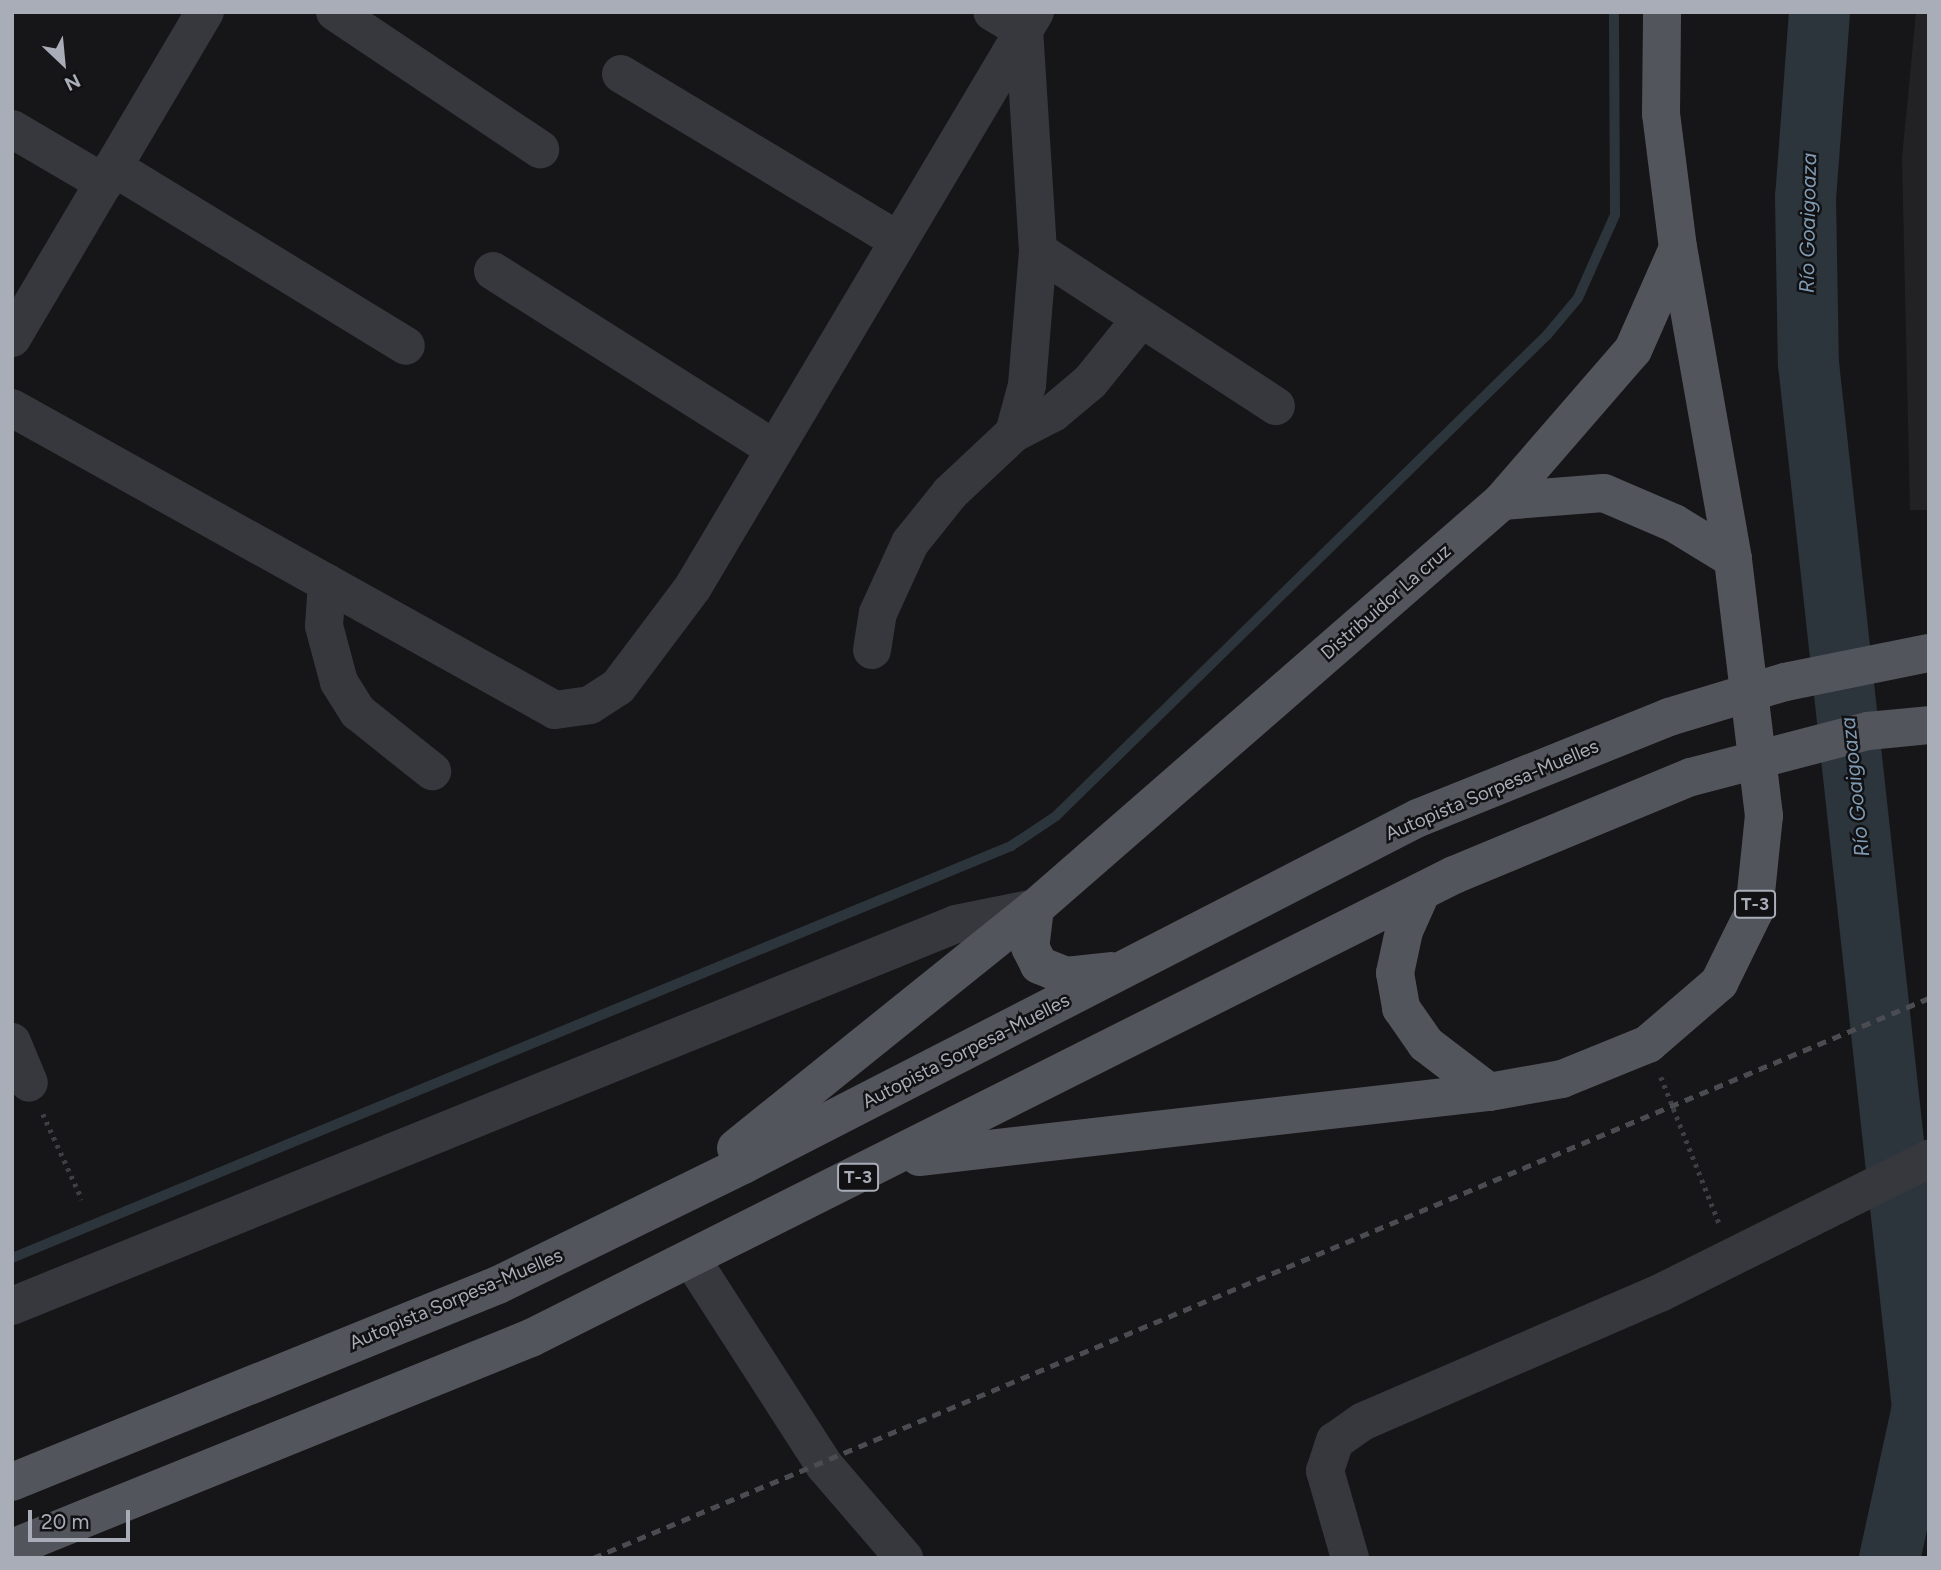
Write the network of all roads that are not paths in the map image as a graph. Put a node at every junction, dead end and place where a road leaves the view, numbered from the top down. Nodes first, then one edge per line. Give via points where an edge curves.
1 (205, 12) edge
2 (335, 12) edge
3 (1662, 12) edge
4 (1017, 18) edge
5 (621, 74) dead end
6 (12, 129) edge
7 (540, 149) dead end
8 (109, 175) junction
9 (899, 241) junction
10 (1678, 248) junction
11 (1038, 251) junction
12 (493, 271) dead end
13 (1141, 319) junction
14 (12, 338) edge
15 (406, 346) dead end
16 (1276, 406) dead end
17 (12, 408) edge
18 (1014, 433) junction
19 (775, 449) junction
20 (1502, 501) junction
21 (1733, 559) junction
22 (327, 583) junction
23 (873, 650) dead end
24 (1929, 653) edge
25 (1929, 725) edge
26 (432, 771) dead end
27 (1421, 893) junction
28 (1035, 908) junction
29 (1124, 970) junction
30 (12, 1042) edge
31 (29, 1083) road end
32 (1489, 1092) junction
33 (1929, 1159) edge
34 (892, 1160) junction
35 (660, 1205) junction
36 (692, 1259) junction
37 (12, 1306) edge
38 (12, 1482) edge
39 (12, 1548) edge
40 (1349, 1557) edge
41 (904, 1558) edge

1 - 8 street
2 - 7 street
3 - 10 main road via 1661,114
4 - 9 street
4 - 11 street
5 - 9 street
6 - 8 street
8 - 14 street
8 - 15 street
9 - 19 street
10 - 20 main road, Distribuidor La cruz via 1633,350
10 - 21 main road, T-3
11 - 13 street
11 - 18 street via 1027,385
12 - 19 street
13 - 16 street
13 - 18 street via 1090,382 1053,413
17 - 22 street
18 - 23 street via 950,493 910,543 878,613
19 - 22 street via 693,587 618,687 590,705 555,710
20 - 21 main road via 1604,493 1674,523
20 - 28 main road, Distribuidor La cruz
21 - 32 main road, T-3 via 1764,816 1754,912 1719,983 1648,1044 1562,1079
22 - 26 street via 324,626 339,682 358,712
24 - 29 main road, Autopista Sorpesa-Muelles via 1785,682 1669,717 1418,818
25 - 27 main road, T-3 via 1868,732 1691,777 1454,875
27 - 32 main road via 1404,932 1395,973 1401,1008 1426,1044
27 - 34 main road, T-3
28 - 29 main road via 1030,947 1039,965 1066,976
28 - 35 main road, Distribuidor La cruz via 790,1108
28 - 37 street via 956,924
29 - 35 main road, Autopista Sorpesa-Muelles
30 - 31 street
32 - 34 main road
33 - 40 street via 1660,1293 1364,1421 1335,1441 1325,1471
34 - 36 main road, T-3
35 - 38 main road, Autopista Sorpesa-Muelles via 498,1284
36 - 39 main road, T-3 via 531,1338
36 - 41 street via 824,1465

